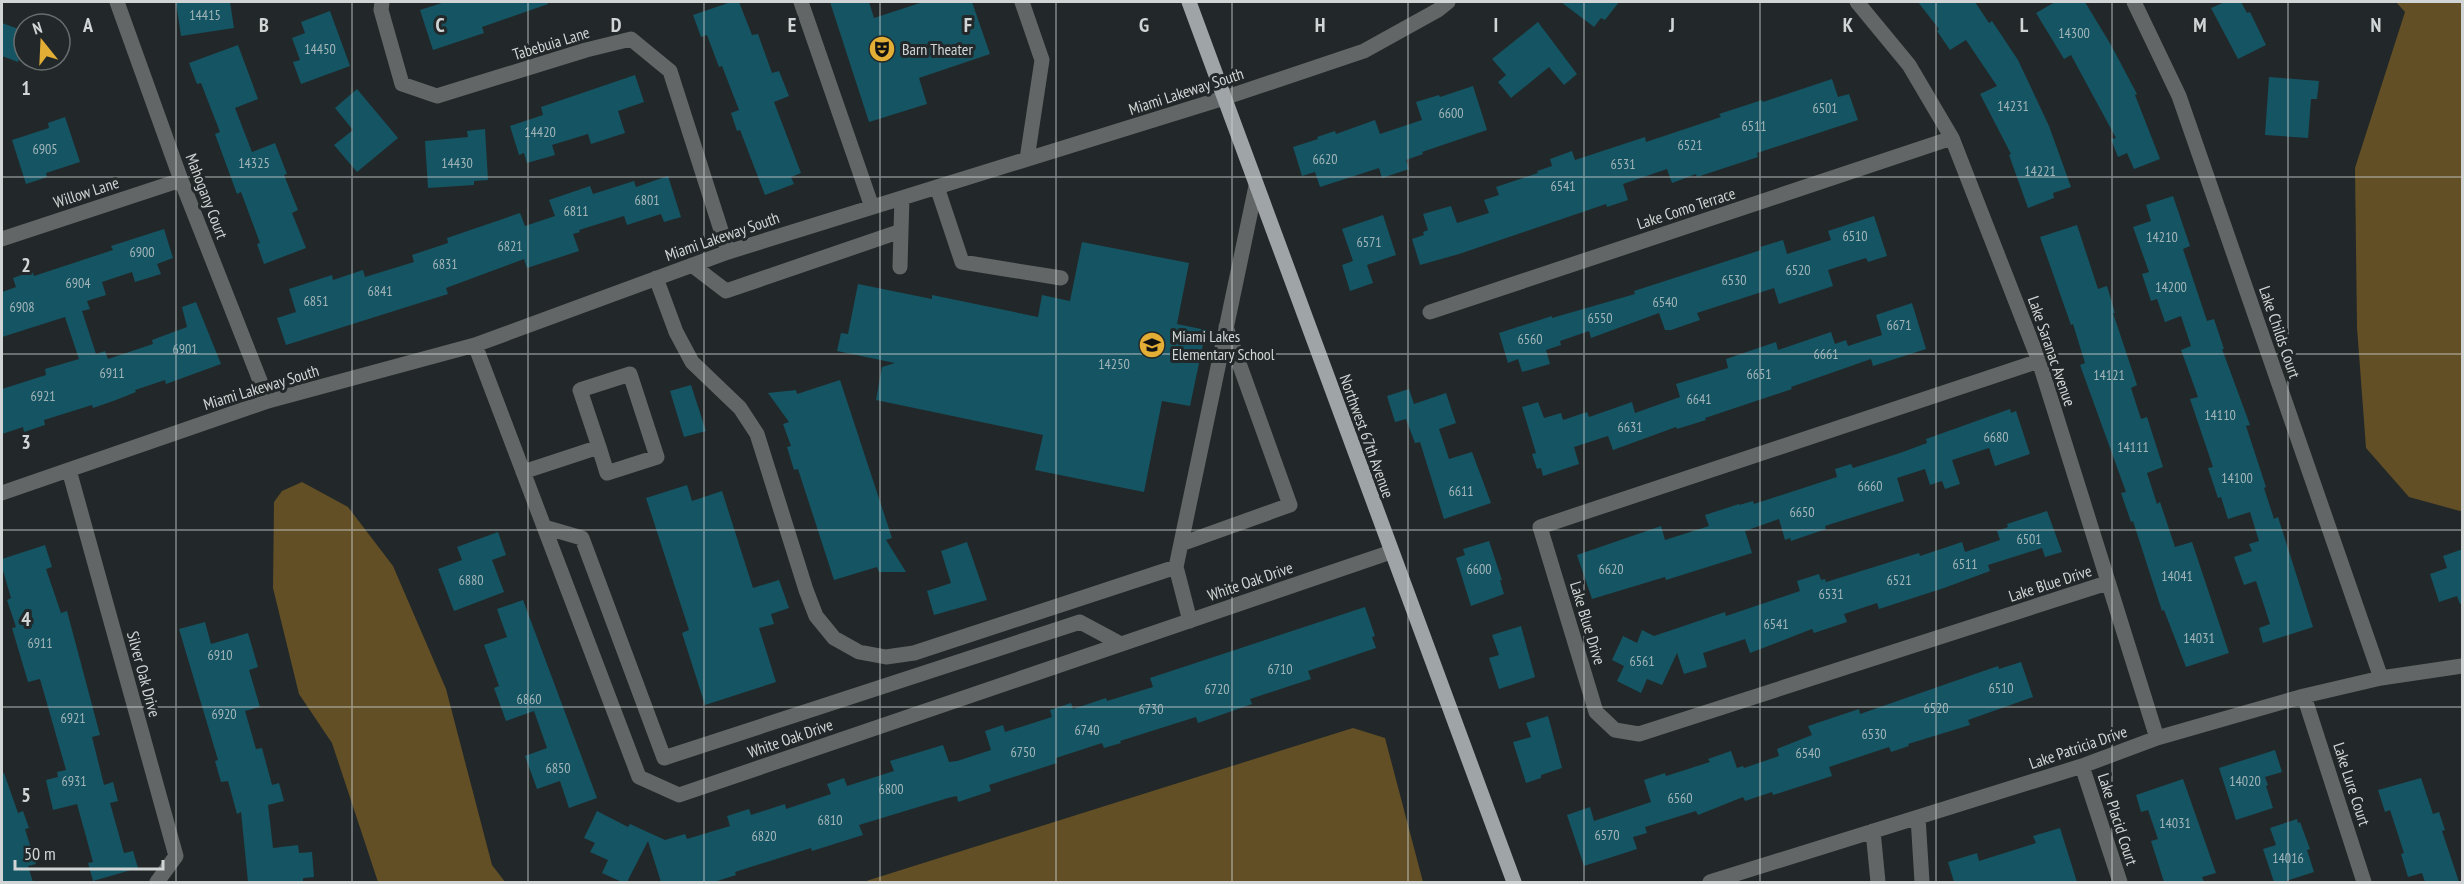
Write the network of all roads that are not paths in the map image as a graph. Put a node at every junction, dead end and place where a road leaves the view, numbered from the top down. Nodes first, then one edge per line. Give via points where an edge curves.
1 (117, 2) edge
2 (382, 2) edge
3 (801, 2) edge
4 (1022, 2) edge
5 (1189, 2) edge
6 (1448, 2) edge
7 (1857, 2) edge
8 (2134, 2) edge
9 (1224, 98) junction
10 (1952, 138) junction
11 (1027, 159) junction
12 (181, 180) junction
13 (1257, 186) junction
14 (938, 187) junction
15 (902, 198) junction
16 (872, 207) junction
17 (901, 231) junction
18 (2, 239) edge
19 (728, 252) junction
20 (692, 265) junction
21 (900, 267) dead end
22 (656, 278) junction
23 (1061, 279) dead end
24 (1430, 312) dead end
25 (1226, 327) junction
26 (476, 345) junction
27 (2039, 361) junction
28 (268, 401) junction
29 (599, 447) junction
30 (69, 470) junction
31 (524, 471) junction
32 (2, 493) edge
33 (544, 527) junction
34 (1181, 544) junction
35 (1391, 552) junction
36 (1176, 567) junction
37 (2107, 583) junction
38 (1190, 621) junction
39 (1121, 644) junction
40 (2463, 666) edge
41 (2381, 678) junction
42 (2304, 696) junction
43 (2157, 738) junction
44 (2082, 766) junction
45 (1918, 817) junction
46 (1873, 831) junction
47 (157, 882) edge
48 (1514, 882) edge
49 (1710, 882) edge
50 (1878, 882) edge
51 (1922, 882) edge
52 (2120, 882) edge
53 (2364, 882) edge

1 - 12 street, Mahogany Court
2 - 19 street, Tabebuia Lane via 402,84 437,96 631,39 670,71
3 - 16 street
4 - 11 street via 1042,60
5 - 9 main road, Northwest 67th Avenue
6 - 9 street, Miami Lakeway South via 1364,51
7 - 10 street, Lake Saranac Avenue via 1909,65
8 - 41 street, Lake Childs Court via 2179,96
9 - 11 street, Miami Lakeway South
9 - 13 main road, Northwest 67th Avenue
10 - 24 street, Lake Como Terrace
10 - 27 street, Lake Saranac Avenue
11 - 14 street, Miami Lakeway South
12 - 18 street, Willow Lane
12 - 28 street, Mahogany Court
13 - 25 street
13 - 35 main road, Northwest 67th Avenue
14 - 15 street, Miami Lakeway South
14 - 23 street via 962,262
15 - 16 street, Miami Lakeway South
15 - 17 street
16 - 19 street, Miami Lakeway South
17 - 20 street via 726,291
17 - 21 street
19 - 20 street, Miami Lakeway South
20 - 22 street, Miami Lakeway South
22 - 26 street, Miami Lakeway South
22 - 36 street via 692,362 740,408 758,434 816,616 834,638 859,652 886,657 915,653
25 - 34 street
25 - 34 street via 1290,505
26 - 28 street, Miami Lakeway South
26 - 31 street, White Oak Drive
27 - 37 street, Lake Saranac Avenue
27 - 37 street, Lake Blue Drive via 1540,528 1596,711 1615,730 1639,734
28 - 30 street, Miami Lakeway South
29 - 29 street via 580,390 630,374 657,457 608,473
29 - 31 street
30 - 32 street, Miami Lakeway South
30 - 47 street, Silver Oak Drive via 176,856
31 - 33 street, White Oak Drive
33 - 39 street via 582,538 664,758 1080,622
33 - 39 street, White Oak Drive via 639,777 679,795
34 - 36 street
35 - 38 street, White Oak Drive
35 - 48 main road, Northwest 67th Avenue
36 - 38 street
37 - 43 street, Lake Saranac Avenue
38 - 39 street, White Oak Drive
40 - 41 street, Lake Patricia Drive
41 - 42 street, Lake Patricia Drive
42 - 43 street, Lake Patricia Drive
42 - 53 street, Lake Lure Court
43 - 44 street, Lake Patricia Drive
44 - 45 street, Lake Patricia Drive
44 - 52 street, Lake Placid Court
45 - 46 street, Lake Patricia Drive
45 - 51 street
46 - 49 street, Lake Patricia Drive
46 - 50 street

